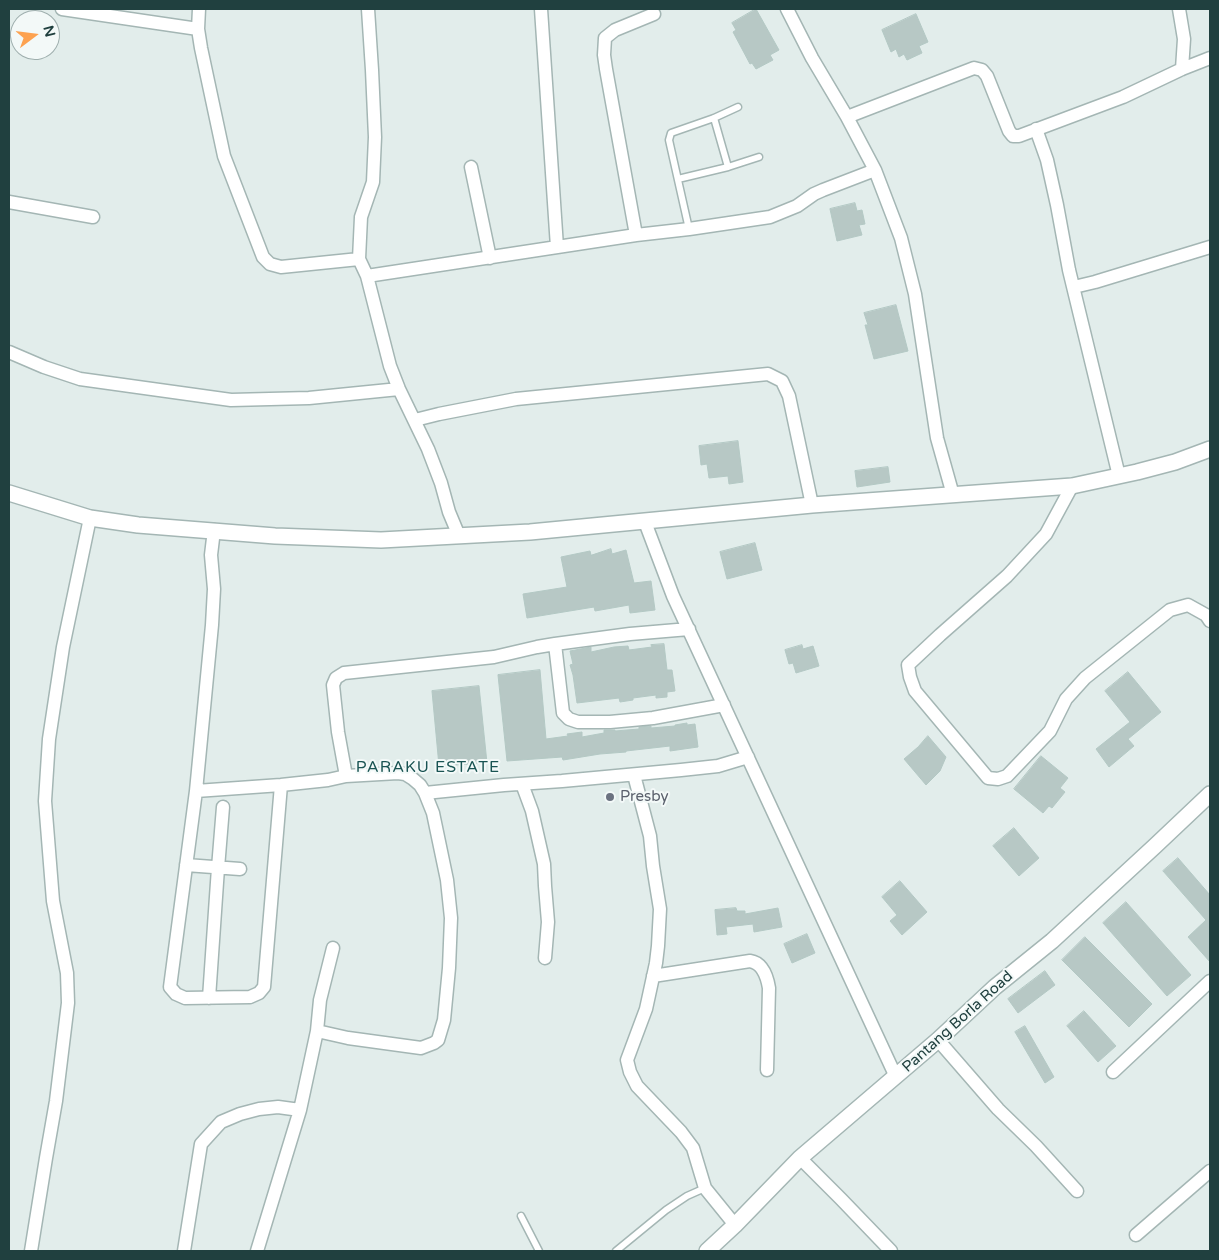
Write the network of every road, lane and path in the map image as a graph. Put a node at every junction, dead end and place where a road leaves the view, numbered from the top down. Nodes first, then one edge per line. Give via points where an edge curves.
1 (62, 9) edge
2 (199, 9) edge
3 (368, 9) edge
4 (541, 9) edge
5 (787, 9) edge
6 (1179, 9) edge
7 (654, 14) dead end
8 (198, 30) junction
9 (1210, 58) edge
10 (1182, 69) junction
11 (738, 107) dead end
12 (847, 117) junction
13 (714, 118) junction
14 (1036, 129) junction
15 (759, 158) dead end
16 (471, 167) dead end
17 (728, 167) junction
18 (875, 170) junction
19 (678, 179) junction
20 (9, 202) edge
21 (93, 217) dead end
22 (689, 229) junction
23 (636, 235) junction
24 (558, 247) junction
25 (1210, 247) edge
26 (490, 258) junction
27 (359, 259) junction
28 (367, 276) junction
29 (1074, 287) junction
30 (9, 352) edge
31 (400, 389) junction
32 (415, 420) junction
33 (1210, 449) edge
34 (1119, 476) junction
35 (1072, 486) junction
36 (9, 493) edge
37 (953, 495) junction
38 (812, 505) junction
39 (90, 518) junction
40 (645, 522) junction
41 (214, 530) junction
42 (459, 536) junction
43 (1210, 621) edge
44 (689, 630) junction
45 (555, 644) junction
46 (724, 705) junction
47 (748, 757) junction
48 (634, 775) junction
49 (346, 776) junction
50 (522, 784) junction
51 (281, 785) junction
52 (196, 791) junction
53 (425, 793) junction
54 (1210, 794) edge
55 (223, 807) dead end
56 (186, 866) junction
57 (218, 868) junction
58 (240, 869) dead end
59 (333, 948) dead end
60 (545, 958) dead end
61 (653, 976) junction
62 (1210, 981) edge
63 (210, 998) junction
64 (317, 1031) junction
65 (938, 1040) junction
66 (767, 1070) dead end
67 (1113, 1072) dead end
68 (896, 1077) junction
69 (300, 1110) junction
70 (800, 1158) junction
71 (1210, 1171) edge
72 (705, 1188) junction
73 (1077, 1191) dead end
74 (522, 1216) dead end
75 (735, 1224) junction
76 (1136, 1235) dead end
77 (31, 1251) edge
78 (184, 1251) edge
79 (257, 1251) edge
80 (538, 1251) edge
81 (616, 1251) edge
82 (707, 1251) edge
83 (891, 1251) edge

1 - 8 street
2 - 8 street
3 - 27 street via 375,136 373,182 361,217
4 - 24 street
5 - 12 street
6 - 10 street via 1184,39
7 - 23 street via 615,30 605,38 606,69
8 - 27 street via 224,156 263,256 270,264 281,267
9 - 10 street
10 - 14 street via 1123,97
11 - 13 lane
12 - 14 street via 974,68 988,76 1013,136
12 - 18 street
13 - 17 lane
13 - 19 lane via 671,133 669,140
14 - 29 street via 1047,160
15 - 17 lane
16 - 26 street
17 - 19 lane
18 - 22 street via 814,194 798,206 778,214
18 - 37 street via 901,238 915,294 936,438
19 - 22 lane
20 - 21 street
22 - 23 street
23 - 24 street
24 - 26 street
25 - 29 street
26 - 28 street
27 - 28 street
28 - 31 street via 390,366
29 - 34 street
30 - 31 street via 80,379 231,400 309,398
31 - 32 street
32 - 38 street via 516,399 768,374 782,381 789,396
32 - 42 street
33 - 34 street via 1175,462
34 - 35 street
35 - 37 street
35 - 43 street via 1046,534 1007,576 908,665 914,691 988,778 998,780 1007,776 1050,730 1066,699 1085,678 1170,610 1188,605
36 - 39 street
37 - 38 street
38 - 40 street
39 - 41 street via 146,526
39 - 77 street via 63,647 49,738 46,819 53,901 67,972 68,1003 56,1102
40 - 42 street
40 - 44 street
41 - 42 street via 380,540
41 - 52 street via 212,625
44 - 45 street
44 - 46 street
45 - 46 street via 563,713 569,719 610,722
45 - 49 street via 494,657 344,673 336,678 333,685
46 - 47 street
47 - 48 street via 718,766
47 - 68 street
48 - 50 street
48 - 61 street via 650,836 660,909
49 - 51 street
49 - 53 street via 406,774
50 - 53 street
50 - 60 street via 544,864 548,922
51 - 52 street
51 - 63 street via 264,987 250,997
52 - 56 street
53 - 64 street via 434,813 450,918 444,1020 438,1040 421,1048
54 - 65 street, Pantang Borla Road via 1052,941 995,987
55 - 57 street
56 - 57 street
56 - 63 street via 170,986 185,998
57 - 58 street
57 - 63 street
59 - 64 street via 320,1000
61 - 66 street via 757,962 767,977 769,988
61 - 72 street via 646,1009 627,1060 637,1086 693,1148
62 - 67 street
64 - 69 street
65 - 68 street, Pantang Borla Road
65 - 73 street via 998,1109
68 - 70 street, Pantang Borla Road
69 - 78 street via 259,1109 240,1114 221,1122 201,1144
69 - 79 street
70 - 75 street, Pantang Borla Road
70 - 83 street
71 - 76 street
72 - 75 street
72 - 81 lane via 666,1210
74 - 80 lane
75 - 82 street, Pantang Borla Road

